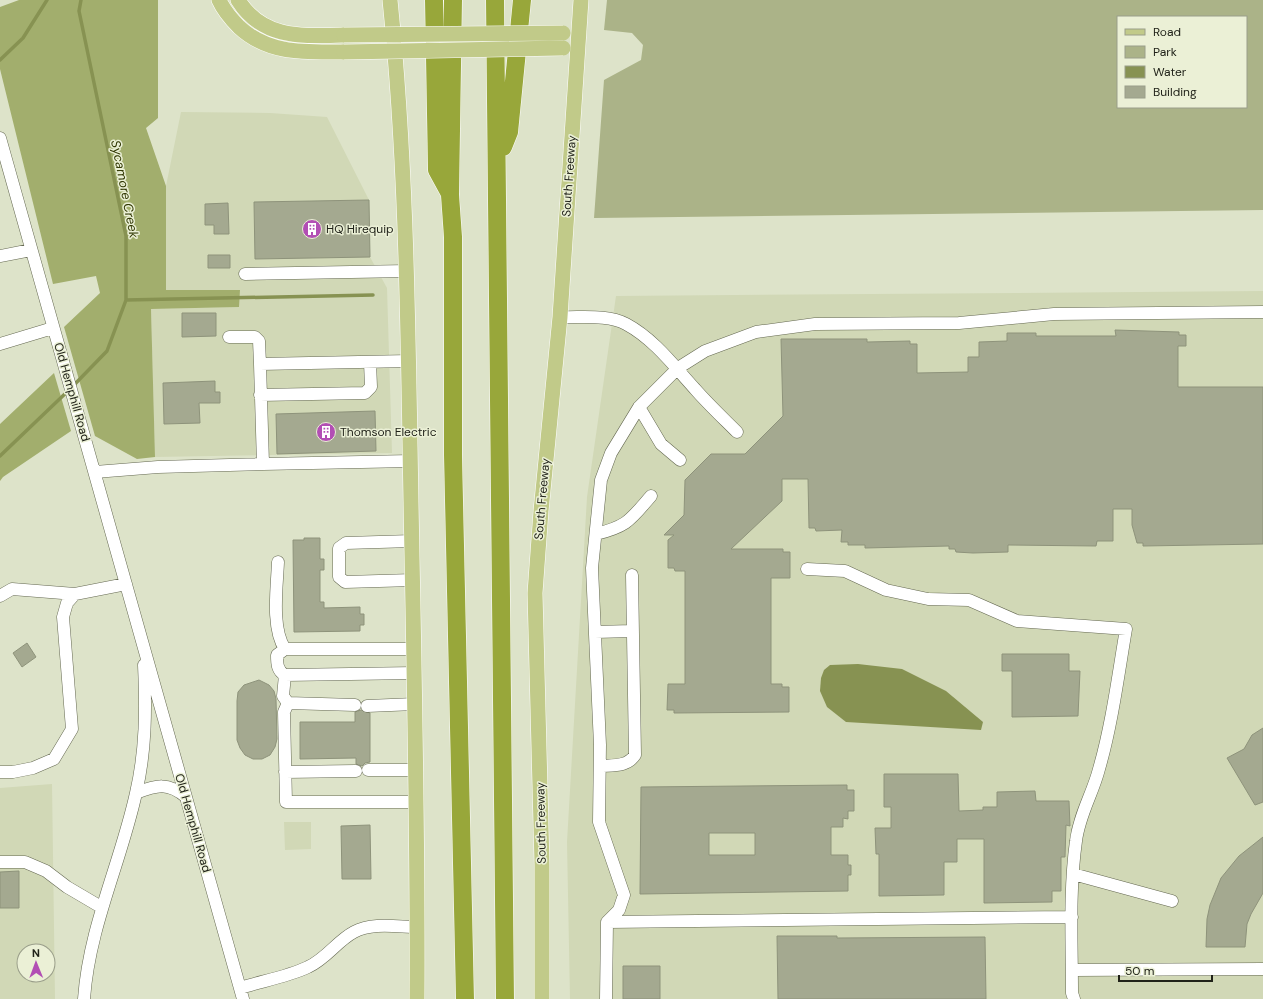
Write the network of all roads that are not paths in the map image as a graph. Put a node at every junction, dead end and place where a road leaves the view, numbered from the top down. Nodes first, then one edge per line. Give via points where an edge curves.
1 (219, 0) edge
2 (238, 0) edge
3 (390, 0) edge
4 (434, 0) edge
5 (453, 0) edge
6 (495, 0) edge
7 (522, 0) edge
8 (581, 0) edge
9 (571, 41) junction
10 (0, 138) edge
11 (498, 163) junction
12 (450, 194) junction
13 (31, 250) junction
14 (0, 256) edge
15 (407, 271) junction
16 (245, 274) dead end
17 (1263, 312) edge
18 (560, 317) junction
19 (53, 328) junction
20 (229, 337) dead end
21 (0, 344) edge
22 (409, 361) junction
23 (370, 362) junction
24 (260, 364) junction
25 (678, 368) junction
26 (260, 395) junction
27 (639, 407) junction
28 (737, 432) dead end
29 (410, 460) junction
30 (680, 460) dead end
31 (263, 464) junction
32 (95, 472) junction
33 (651, 496) dead end
34 (596, 534) junction
35 (412, 541) junction
36 (278, 562) dead end
37 (807, 569) dead end
38 (632, 575) dead end
39 (413, 580) junction
40 (126, 584) junction
41 (74, 594) junction
42 (0, 596) edge
43 (632, 631) junction
44 (595, 632) junction
45 (144, 646) junction
46 (285, 649) junction
47 (414, 649) junction
48 (415, 673) junction
49 (285, 674) junction
50 (288, 703) junction
51 (415, 704) junction
52 (600, 766) junction
53 (368, 770) dead end
54 (416, 770) junction
55 (356, 771) dead end
56 (0, 772) edge
57 (286, 772) junction
58 (136, 793) junction
59 (186, 797) junction
60 (417, 802) junction
61 (0, 862) edge
62 (1073, 874) junction
63 (1172, 901) dead end
64 (102, 907) junction
65 (1072, 917) junction
66 (607, 922) junction
67 (418, 927) junction
68 (1263, 969) edge
69 (1072, 970) junction
70 (242, 993) edge
71 (84, 999) edge
72 (417, 999) edge
73 (465, 999) edge
74 (505, 999) edge
75 (542, 999) edge
76 (606, 999) edge
77 (1074, 999) edge

1 - 9 main road, bridge via 226,13 254,38 274,48 299,52
2 - 9 main road, bridge via 253,17 277,31 294,35
3 - 15 main road via 397,67
4 - 12 highway via 437,170
5 - 12 highway
6 - 11 highway
7 - 11 highway via 509,132
8 - 9 main road, South Freeway
9 - 18 main road, South Freeway
10 - 13 street, Old Hemphill Road
11 - 74 highway
12 - 73 highway via 453,238 453,455
13 - 14 street
13 - 19 street, Old Hemphill Road
15 - 16 street
15 - 22 main road
17 - 25 street via 1054,314 958,323 815,324 756,332 705,351
18 - 25 street via 609,319 626,324
18 - 75 main road, South Freeway via 535,593 542,865
19 - 21 street
19 - 32 street, Old Hemphill Road
20 - 24 street via 255,337 259,341
22 - 23 street
22 - 29 main road
23 - 24 street
23 - 26 street via 371,387 365,393
24 - 26 street
25 - 27 street
25 - 28 street
26 - 31 street
27 - 30 street via 661,444
27 - 34 street via 611,453 601,480
29 - 31 street
29 - 35 main road
31 - 32 street
32 - 40 street, Old Hemphill Road
33 - 34 street via 627,523 617,529
34 - 44 street via 592,568
35 - 39 main road
35 - 39 street via 346,543 339,548 339,577 345,582
36 - 46 street via 277,615 280,641
37 - 62 street via 845,571 886,590 928,599 970,600 1017,621 1126,629 1099,771 1087,800 1076,840
38 - 43 street
39 - 47 main road
40 - 41 street
40 - 45 street, Old Hemphill Road
41 - 42 street via 12,589
41 - 56 street via 67,603 63,617 72,729 54,759 33,768
43 - 44 street
43 - 52 street via 635,755 631,761 622,765
44 - 52 street
45 - 58 street, Old Hemphill Road via 146,723
45 - 59 street, Old Hemphill Road
46 - 47 street
46 - 49 street via 278,655 277,664
47 - 48 main road
48 - 49 street
48 - 51 main road
49 - 50 street via 283,696
50 - 51 street
50 - 57 street via 284,712
51 - 54 main road
52 - 66 street via 600,822 624,896 619,910
53 - 54 street
54 - 60 main road
55 - 57 street
57 - 60 street via 286,802
58 - 59 street via 166,786 176,788
58 - 64 street, Old Hemphill Road
59 - 70 street, Old Hemphill Road
60 - 67 main road
61 - 64 street via 25,862 46,871 67,887
62 - 63 street
62 - 65 street
64 - 71 street, Old Hemphill Road via 88,960
65 - 66 street
65 - 69 street
66 - 76 street
67 - 70 street via 370,926 353,932 320,960
67 - 72 main road
68 - 69 street
69 - 77 street

